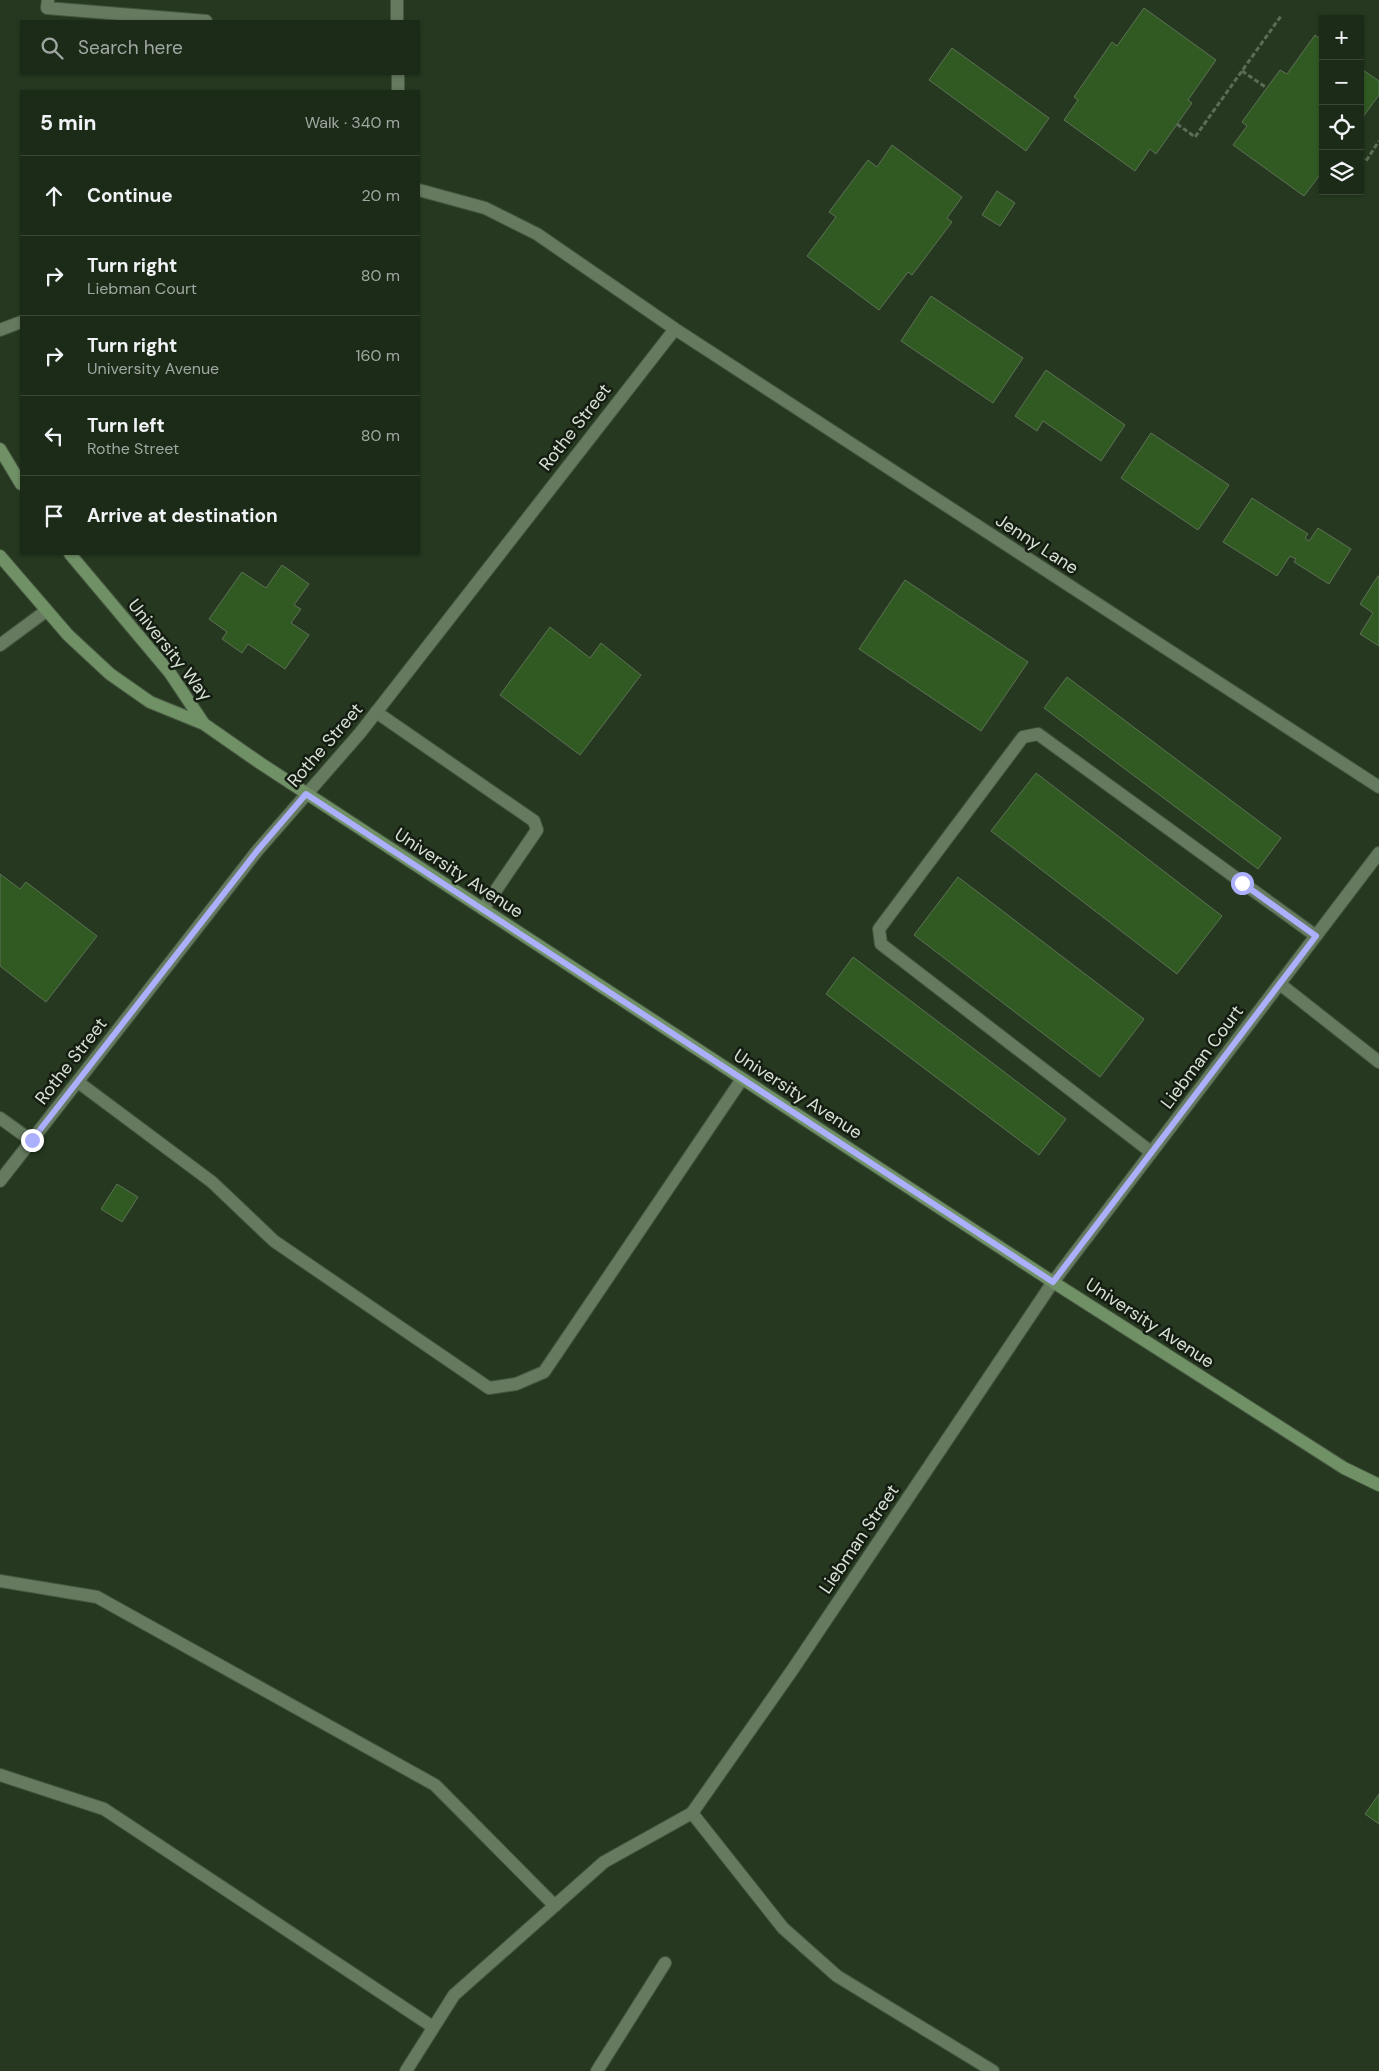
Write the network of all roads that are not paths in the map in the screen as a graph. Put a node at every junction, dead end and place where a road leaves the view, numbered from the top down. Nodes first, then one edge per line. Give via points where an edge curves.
1 (48, 0) edge
2 (397, 0) edge
3 (194, 20) edge
4 (397, 20) edge
5 (398, 75) edge
6 (398, 90) edge
7 (420, 190) edge
8 (20, 322) edge
9 (0, 330) edge
10 (675, 330) junction
11 (0, 449) edge
12 (20, 482) edge
13 (71, 555) edge
14 (0, 556) edge
15 (46, 610) junction
16 (0, 645) edge
17 (376, 712) junction
18 (204, 724) junction
19 (1379, 787) edge
20 (306, 794) junction
21 (1379, 853) edge
22 (483, 909) junction
23 (1316, 936) junction
24 (1280, 984) junction
25 (1379, 1062) edge
26 (742, 1079) junction
27 (78, 1082) junction
28 (0, 1118) edge
29 (32, 1140) junction
30 (1152, 1152) junction
31 (0, 1181) edge
32 (1053, 1282) junction
33 (1379, 1485) edge
34 (0, 1581) edge
35 (0, 1775) edge
36 (692, 1813) junction
37 (555, 1906) junction
38 (665, 1963) dead end
39 (433, 2027) junction
40 (406, 2071) edge
41 (597, 2071) edge
42 (993, 2071) edge

1 - 3 street via 47,8
2 - 4 street
5 - 6 street
7 - 10 street, Jenny Lane via 485,208 537,234
8 - 9 street
10 - 17 street, Rothe Street
10 - 19 street, Jenny Lane
11 - 12 main road
13 - 18 main road, University Way via 170,673
14 - 15 main road, University Way
15 - 16 street
15 - 18 main road, University Way via 81,647 124,684 163,708
17 - 20 street, Rothe Street
17 - 22 street via 534,821 538,830
18 - 20 main road, University Avenue
20 - 22 main road, University Avenue
20 - 27 street, Rothe Street via 257,851
21 - 23 street, Liebman Court
22 - 26 main road, University Avenue
23 - 24 street, Liebman Court
23 - 30 street via 1038,734 1023,737 879,930 881,944
24 - 25 street
24 - 30 street, Liebman Court
26 - 27 street via 544,1372 516,1384 489,1388 274,1241 212,1182
26 - 32 main road, University Avenue
27 - 29 street, Rothe Street
28 - 29 street
29 - 31 street, Rothe Street
30 - 32 street, Liebman Court
32 - 33 main road, University Avenue via 1344,1468
32 - 36 street, Liebman Street via 794,1669
34 - 37 street via 96,1597 435,1785
35 - 39 street via 104,1809
36 - 37 street via 604,1862
36 - 42 street via 783,1928 837,1976
37 - 39 street via 454,1995
38 - 41 street
39 - 40 street

